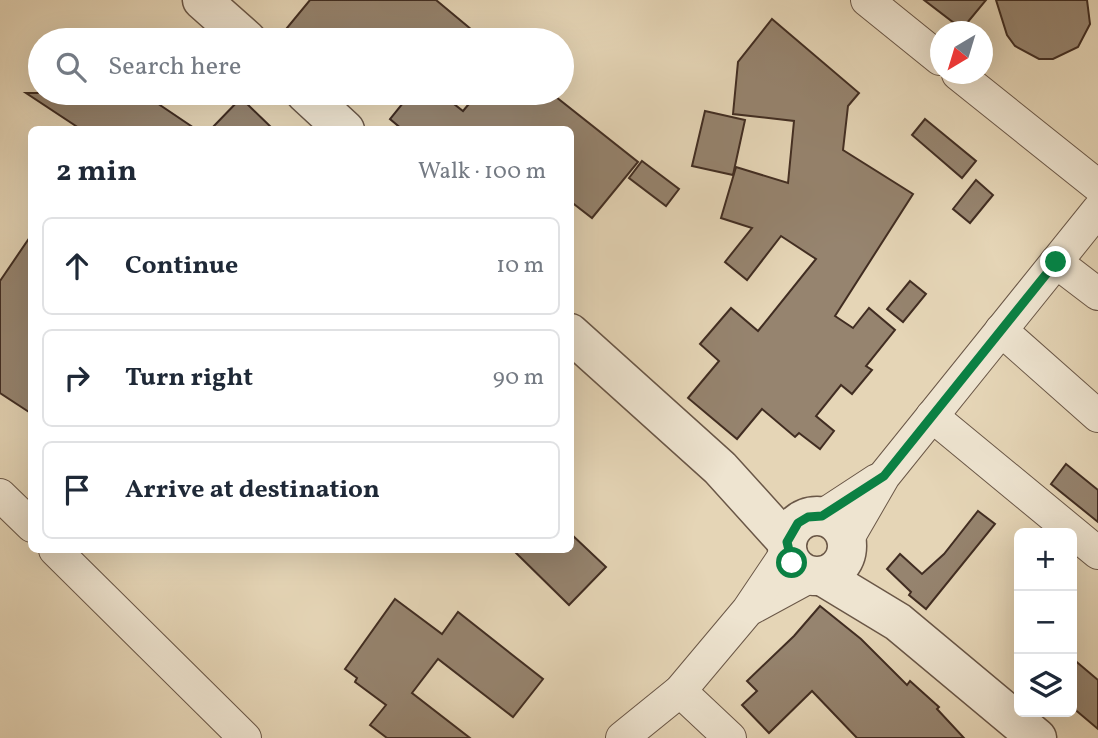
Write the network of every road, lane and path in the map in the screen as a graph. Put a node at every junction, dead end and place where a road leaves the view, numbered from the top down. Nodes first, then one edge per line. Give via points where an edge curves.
1 (202, 0) edge
2 (867, 0) edge
3 (234, 28) edge
4 (930, 51) edge
5 (970, 84) edge
6 (318, 105) edge
7 (341, 126) edge
8 (1098, 186) edge
9 (1098, 210) edge
10 (1056, 262) junction
11 (1098, 294) edge
12 (1001, 330) junction
13 (574, 337) edge
14 (932, 416) junction
15 (1098, 416) edge
16 (11, 498) edge
17 (28, 521) edge
18 (816, 546) junction
19 (58, 553) edge
20 (1098, 553) edge
21 (680, 691) junction
22 (245, 738) edge
23 (622, 738) edge
24 (730, 738) edge
25 (1037, 738) edge

1 - 3 street
2 - 4 street
5 - 8 street
6 - 7 street
9 - 10 street
10 - 11 street
10 - 12 street
12 - 14 street
12 - 15 street
13 - 18 street via 720,468
14 - 18 street via 884,476
14 - 20 street
16 - 17 street
18 - 21 street via 748,610
18 - 25 street via 898,622
19 - 22 street
21 - 23 street
21 - 24 street

